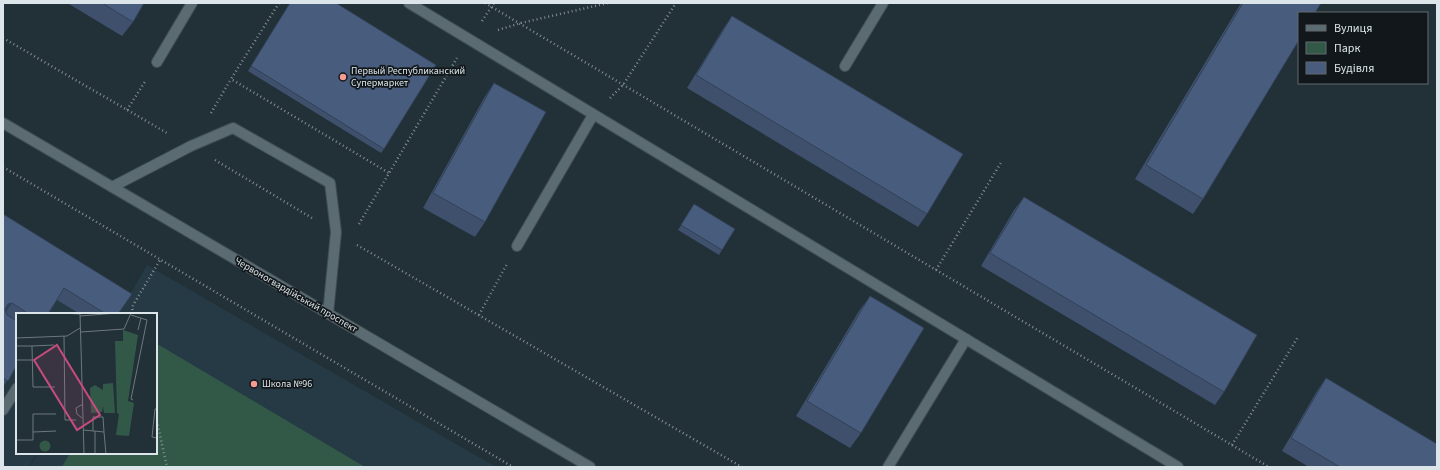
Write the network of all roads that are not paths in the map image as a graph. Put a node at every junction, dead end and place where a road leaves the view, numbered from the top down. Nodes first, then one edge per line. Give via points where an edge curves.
1 (192, 3) edge
2 (409, 3) edge
3 (883, 3) edge
4 (157, 62) road end
5 (845, 66) dead end
6 (593, 114) junction
7 (3, 124) edge
8 (112, 187) junction
9 (517, 246) road end
10 (328, 314) junction
11 (966, 340) junction
12 (16, 390) edge
13 (3, 410) edge
14 (590, 467) edge
15 (888, 467) edge
16 (1178, 467) edge

1 - 4 main road
2 - 6 main road
3 - 5 main road
6 - 9 main road
6 - 11 main road
7 - 8 main road, Червоногвардійський проспект
8 - 10 main road, Червоногвардійський проспект
8 - 10 main road via 191,146 233,128 330,183 336,232
10 - 14 main road, Червоногвардійський проспект
11 - 15 main road
11 - 16 main road
12 - 13 main road

